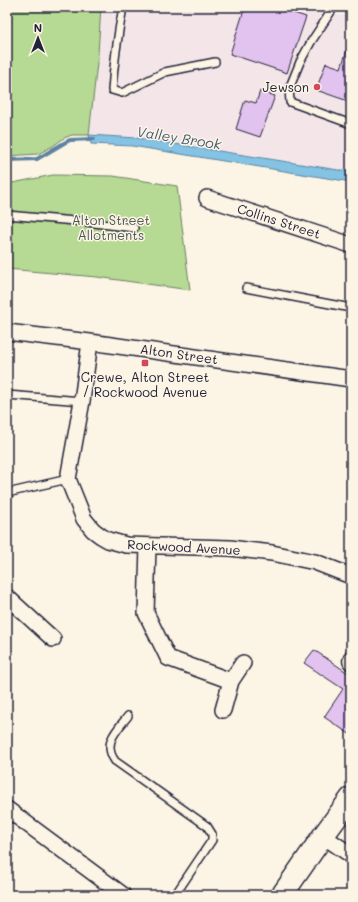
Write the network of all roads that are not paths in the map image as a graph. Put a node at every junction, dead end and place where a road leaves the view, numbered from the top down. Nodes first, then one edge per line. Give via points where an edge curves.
1 (124, 7) edge
2 (334, 7) edge
3 (215, 62) dead end
4 (351, 124) edge
5 (206, 198) dead end
6 (7, 215) edge
7 (134, 228) dead end
8 (351, 245) edge
9 (246, 288) dead end
10 (351, 308) edge
11 (7, 332) edge
12 (90, 342) junction
13 (351, 379) edge
14 (7, 396) edge
15 (82, 401) junction
16 (68, 479) junction
17 (7, 493) edge
18 (148, 546) junction
19 (351, 576) edge
20 (7, 597) edge
21 (53, 639) dead end
22 (351, 651) edge
23 (243, 662) dead end
24 (351, 667) edge
25 (231, 681) junction
26 (223, 710) dead end
27 (128, 716) dead end
28 (351, 798) edge
29 (7, 809) edge
30 (323, 836) junction
31 (351, 856) edge
32 (123, 895) edge
33 (175, 895) edge
34 (282, 895) edge

1 - 3 lane via 113,68 112,90 122,93 165,72
2 - 4 lane via 300,62 289,89 290,102
5 - 8 street, Collins Street
6 - 7 lane
9 - 10 lane
11 - 12 street, Alton Street
12 - 13 street, Alton Street
12 - 15 street
14 - 15 lane
15 - 16 street
16 - 17 lane
16 - 18 street, Rockwood Avenue via 84,519 93,530 117,543
18 - 19 street, Rockwood Avenue via 230,548 272,553 315,562
18 - 25 street via 146,613 168,658
20 - 21 street
22 - 24 lane via 346,661
23 - 25 street
25 - 26 street
27 - 33 lane via 112,738 110,752 115,761 207,826 212,834 212,840
28 - 30 street
29 - 32 street
30 - 31 street
30 - 34 street

